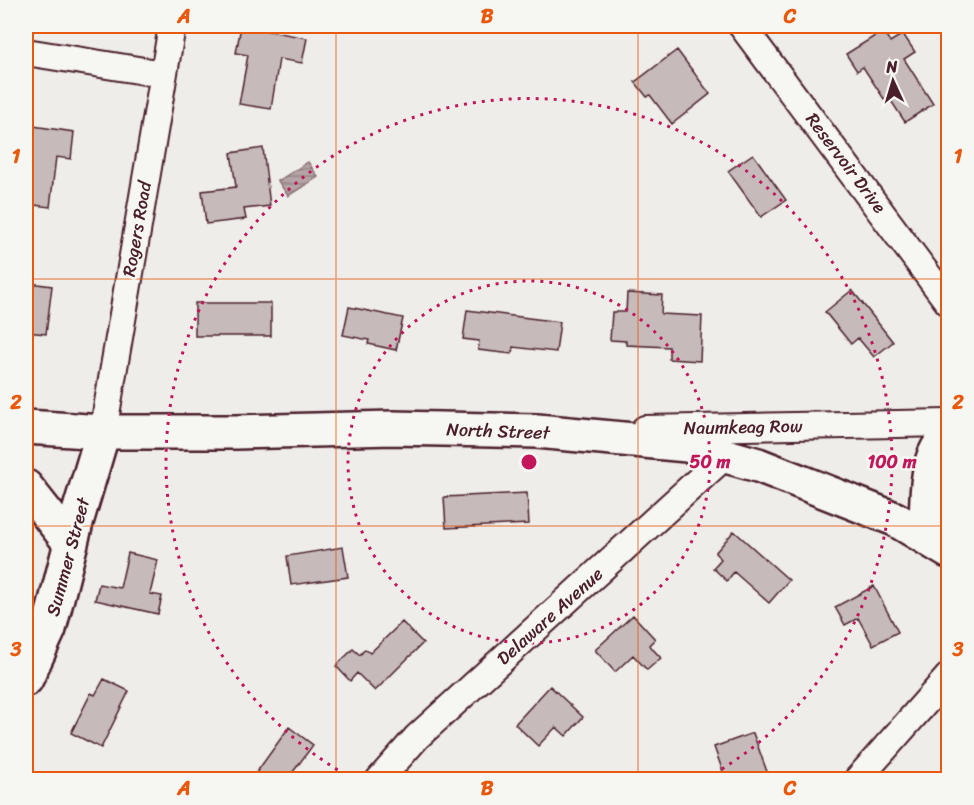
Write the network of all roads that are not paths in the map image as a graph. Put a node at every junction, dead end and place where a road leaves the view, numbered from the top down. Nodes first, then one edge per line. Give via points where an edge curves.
1 (172, 26) edge
2 (742, 26) edge
3 (26, 52) edge
4 (163, 74) junction
5 (948, 302) edge
6 (948, 423) edge
7 (26, 427) edge
8 (537, 431) junction
9 (103, 432) junction
10 (948, 438) edge
11 (725, 456) junction
12 (26, 487) edge
13 (71, 544) junction
14 (937, 544) edge
15 (948, 676) edge
16 (26, 680) edge
17 (379, 780) edge
18 (857, 780) edge

1 - 4 street, Rogers Road
2 - 5 street, Reservoir Drive
3 - 4 street
4 - 9 street, Rogers Road
6 - 8 street, Naumkeag Row
7 - 9 street, North Street
8 - 9 street, North Street via 392,428
8 - 11 street, North Street via 687,445
9 - 13 street, Summer Street
10 - 14 street via 934,455 928,486
11 - 14 street, North Street via 758,465 895,519
11 - 17 street, Delaware Avenue via 417,737
12 - 13 street
13 - 16 street, Summer Street via 49,629
15 - 18 street

